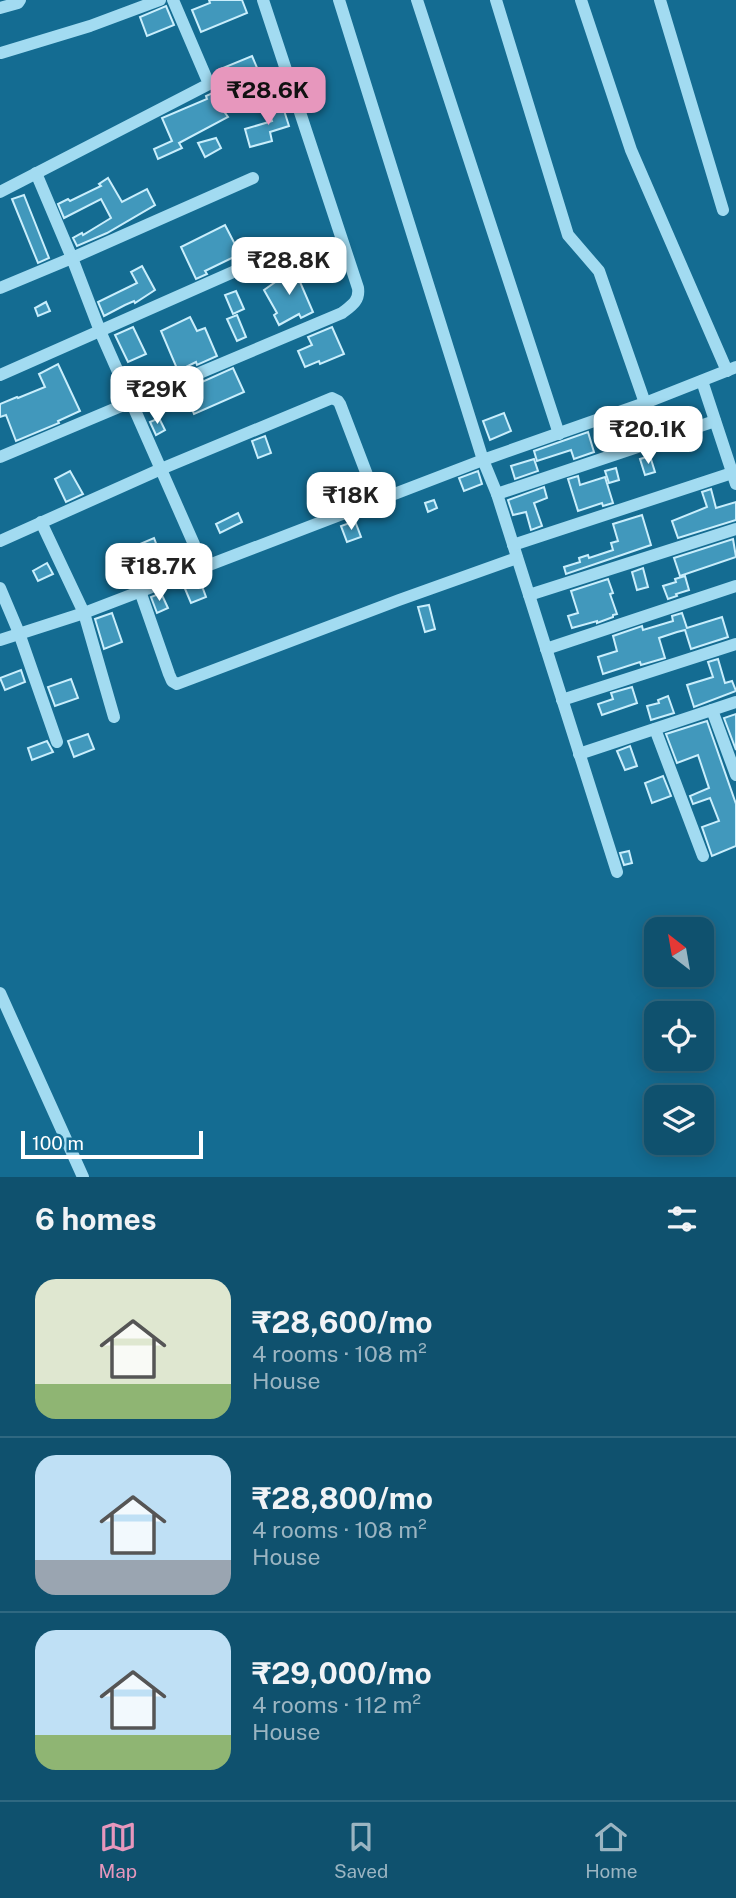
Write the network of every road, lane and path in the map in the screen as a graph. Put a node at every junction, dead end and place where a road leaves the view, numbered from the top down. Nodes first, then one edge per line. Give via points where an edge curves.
1 (20, 0) edge
2 (160, 0) edge
3 (173, 0) edge
4 (263, 0) edge
5 (339, 0) edge
6 (417, 0) edge
7 (496, 0) edge
8 (581, 0) edge
9 (660, 0) edge
10 (0, 8) edge
11 (1, 53) edge
12 (36, 173) junction
13 (253, 178) dead end
14 (0, 192) edge
15 (723, 210) dead end
16 (283, 250) dead end
17 (72, 258) junction
18 (0, 288) edge
19 (100, 331) junction
20 (731, 369) edge
21 (0, 375) edge
22 (702, 381) junction
23 (132, 400) junction
24 (645, 403) junction
25 (715, 421) junction
26 (559, 434) junction
27 (0, 457) edge
28 (483, 460) junction
29 (161, 469) junction
30 (734, 479) edge
31 (496, 494) junction
32 (377, 501) junction
33 (41, 522) junction
34 (736, 529) edge
35 (0, 541) edge
36 (515, 551) junction
37 (204, 566) junction
38 (736, 586) edge
39 (0, 588) edge
40 (140, 591) junction
41 (529, 595) junction
42 (84, 613) junction
43 (19, 633) junction
44 (0, 640) edge
45 (736, 644) edge
46 (546, 649) junction
47 (562, 700) junction
48 (736, 702) edge
49 (712, 710) junction
50 (114, 718) dead end
51 (655, 729) junction
52 (57, 742) dead end
53 (579, 754) junction
54 (736, 775) edge
55 (703, 856) dead end
56 (617, 872) dead end
57 (0, 993) edge
58 (82, 1177) edge

1 - 10 street
2 - 11 street
3 - 12 street via 209,85
4 - 23 street via 359,295 342,313
5 - 28 street
6 - 26 street
7 - 24 street via 568,235 599,271
8 - 20 street via 631,149
9 - 15 street
12 - 14 street
12 - 17 street
13 - 17 street
16 - 19 street
17 - 18 street
17 - 19 street
19 - 21 street
19 - 23 street
20 - 22 street
22 - 24 street
22 - 25 street
23 - 27 street
23 - 29 street
24 - 26 street
25 - 30 street
25 - 31 street
26 - 28 street
28 - 31 street
28 - 32 street
29 - 32 street via 335,399
29 - 33 street
29 - 37 street
30 - 36 street
31 - 36 street
32 - 37 street
33 - 35 street
33 - 42 street
34 - 41 street
36 - 40 street via 177,684 169,674
36 - 41 street
37 - 40 street
38 - 46 street
39 - 43 street
40 - 42 street
41 - 46 street
42 - 43 street
42 - 50 street
43 - 44 street
43 - 52 street
45 - 47 street
46 - 47 street
47 - 53 street
48 - 49 street
49 - 51 street
49 - 54 street
51 - 53 street
51 - 55 street
53 - 56 street
57 - 58 street

